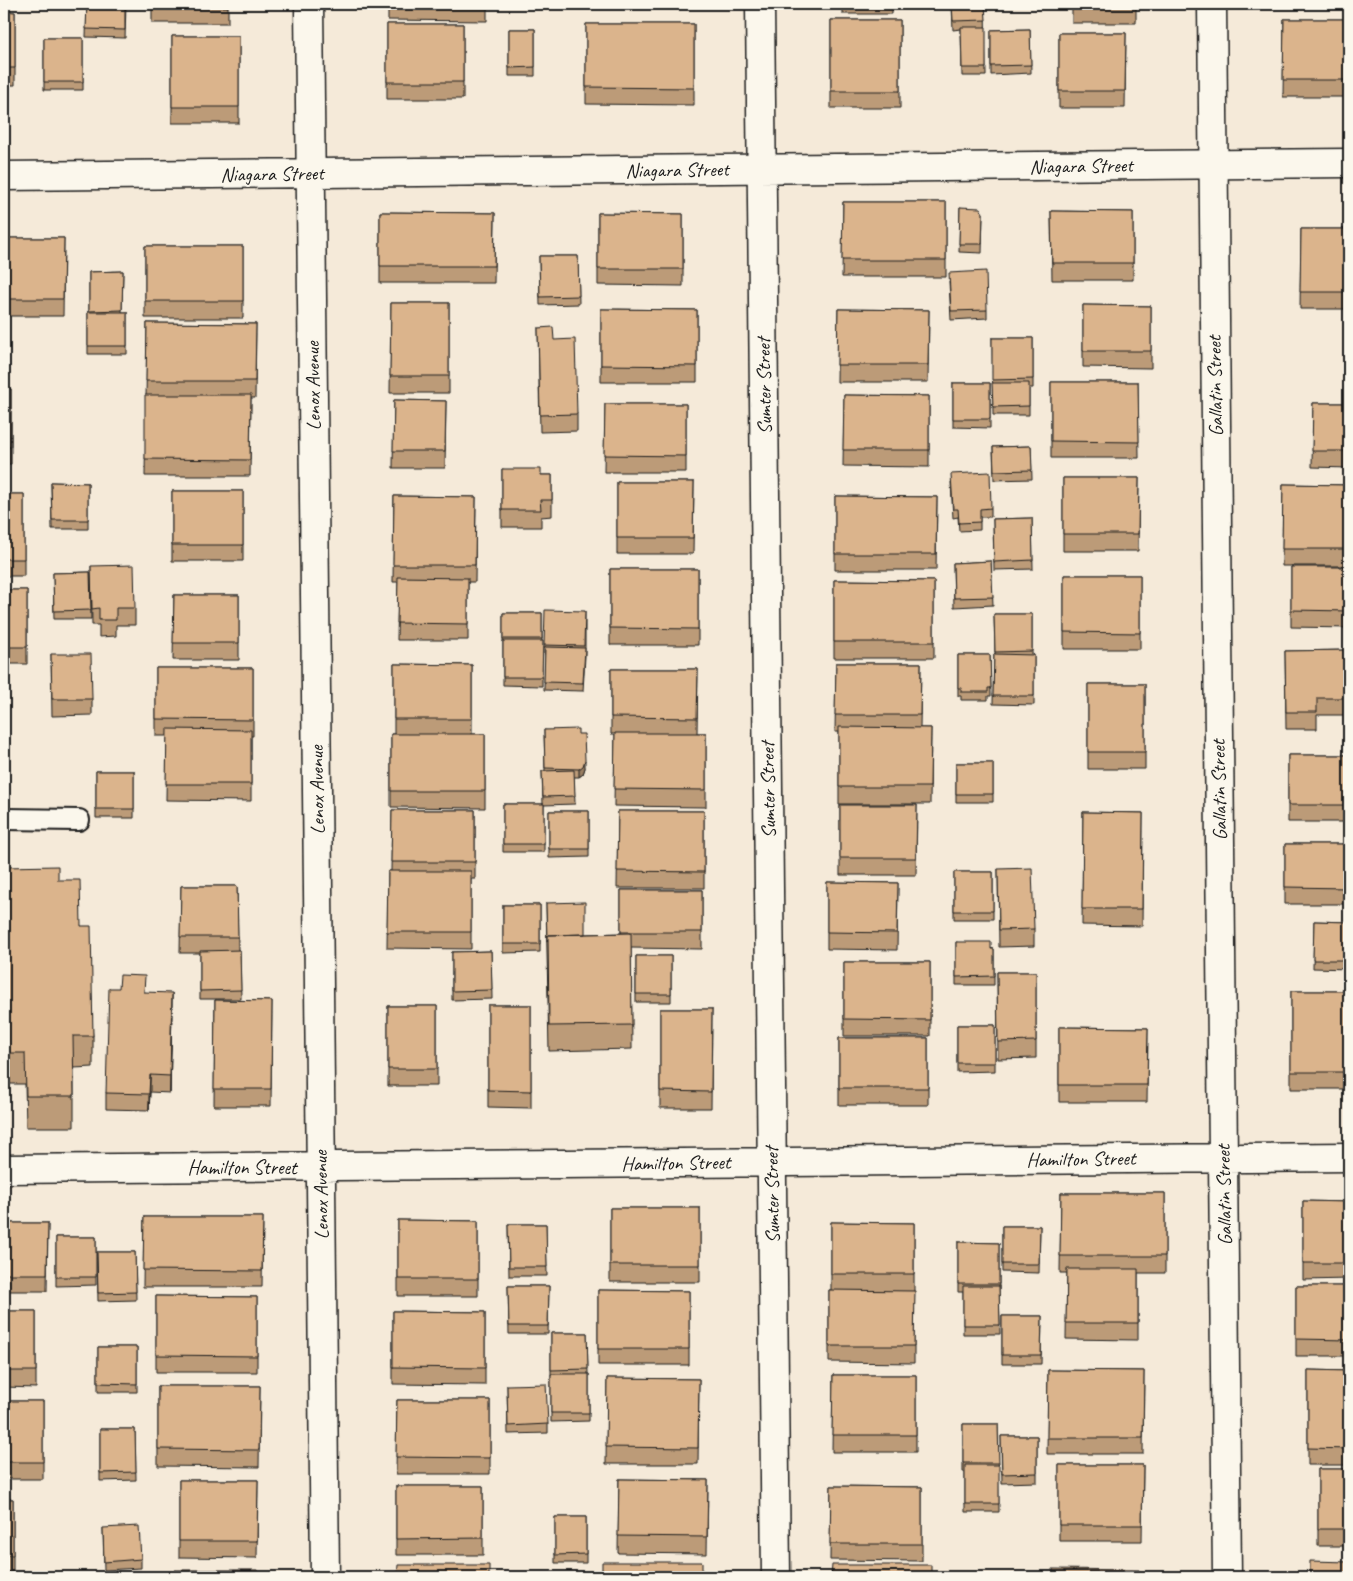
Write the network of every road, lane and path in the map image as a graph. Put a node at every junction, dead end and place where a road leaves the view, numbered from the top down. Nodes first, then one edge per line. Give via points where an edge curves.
1 (309, 4) edge
2 (760, 4) edge
3 (1212, 4) edge
4 (1349, 163) edge
5 (1213, 165) junction
6 (762, 169) junction
7 (311, 173) junction
8 (4, 176) edge
9 (4, 819) edge
10 (79, 820) dead end
11 (1349, 1157) edge
12 (1223, 1158) junction
13 (772, 1162) junction
14 (321, 1167) junction
15 (4, 1170) edge
16 (325, 1577) edge
17 (776, 1577) edge
18 (1227, 1577) edge

1 - 7 street, Lenox Avenue
2 - 6 street, Sumter Street
3 - 5 street, Gallatin Street
4 - 5 street, Niagara Street
5 - 6 street, Niagara Street
5 - 12 street, Gallatin Street
6 - 7 street, Niagara Street
6 - 13 street, Sumter Street
7 - 8 street, Niagara Street
7 - 14 street, Lenox Avenue
9 - 10 lane
11 - 12 street, Hamilton Street
12 - 13 street, Hamilton Street
12 - 18 street, Gallatin Street
13 - 14 street, Hamilton Street
13 - 17 street, Sumter Street
14 - 15 street, Hamilton Street
14 - 16 street, Lenox Avenue

